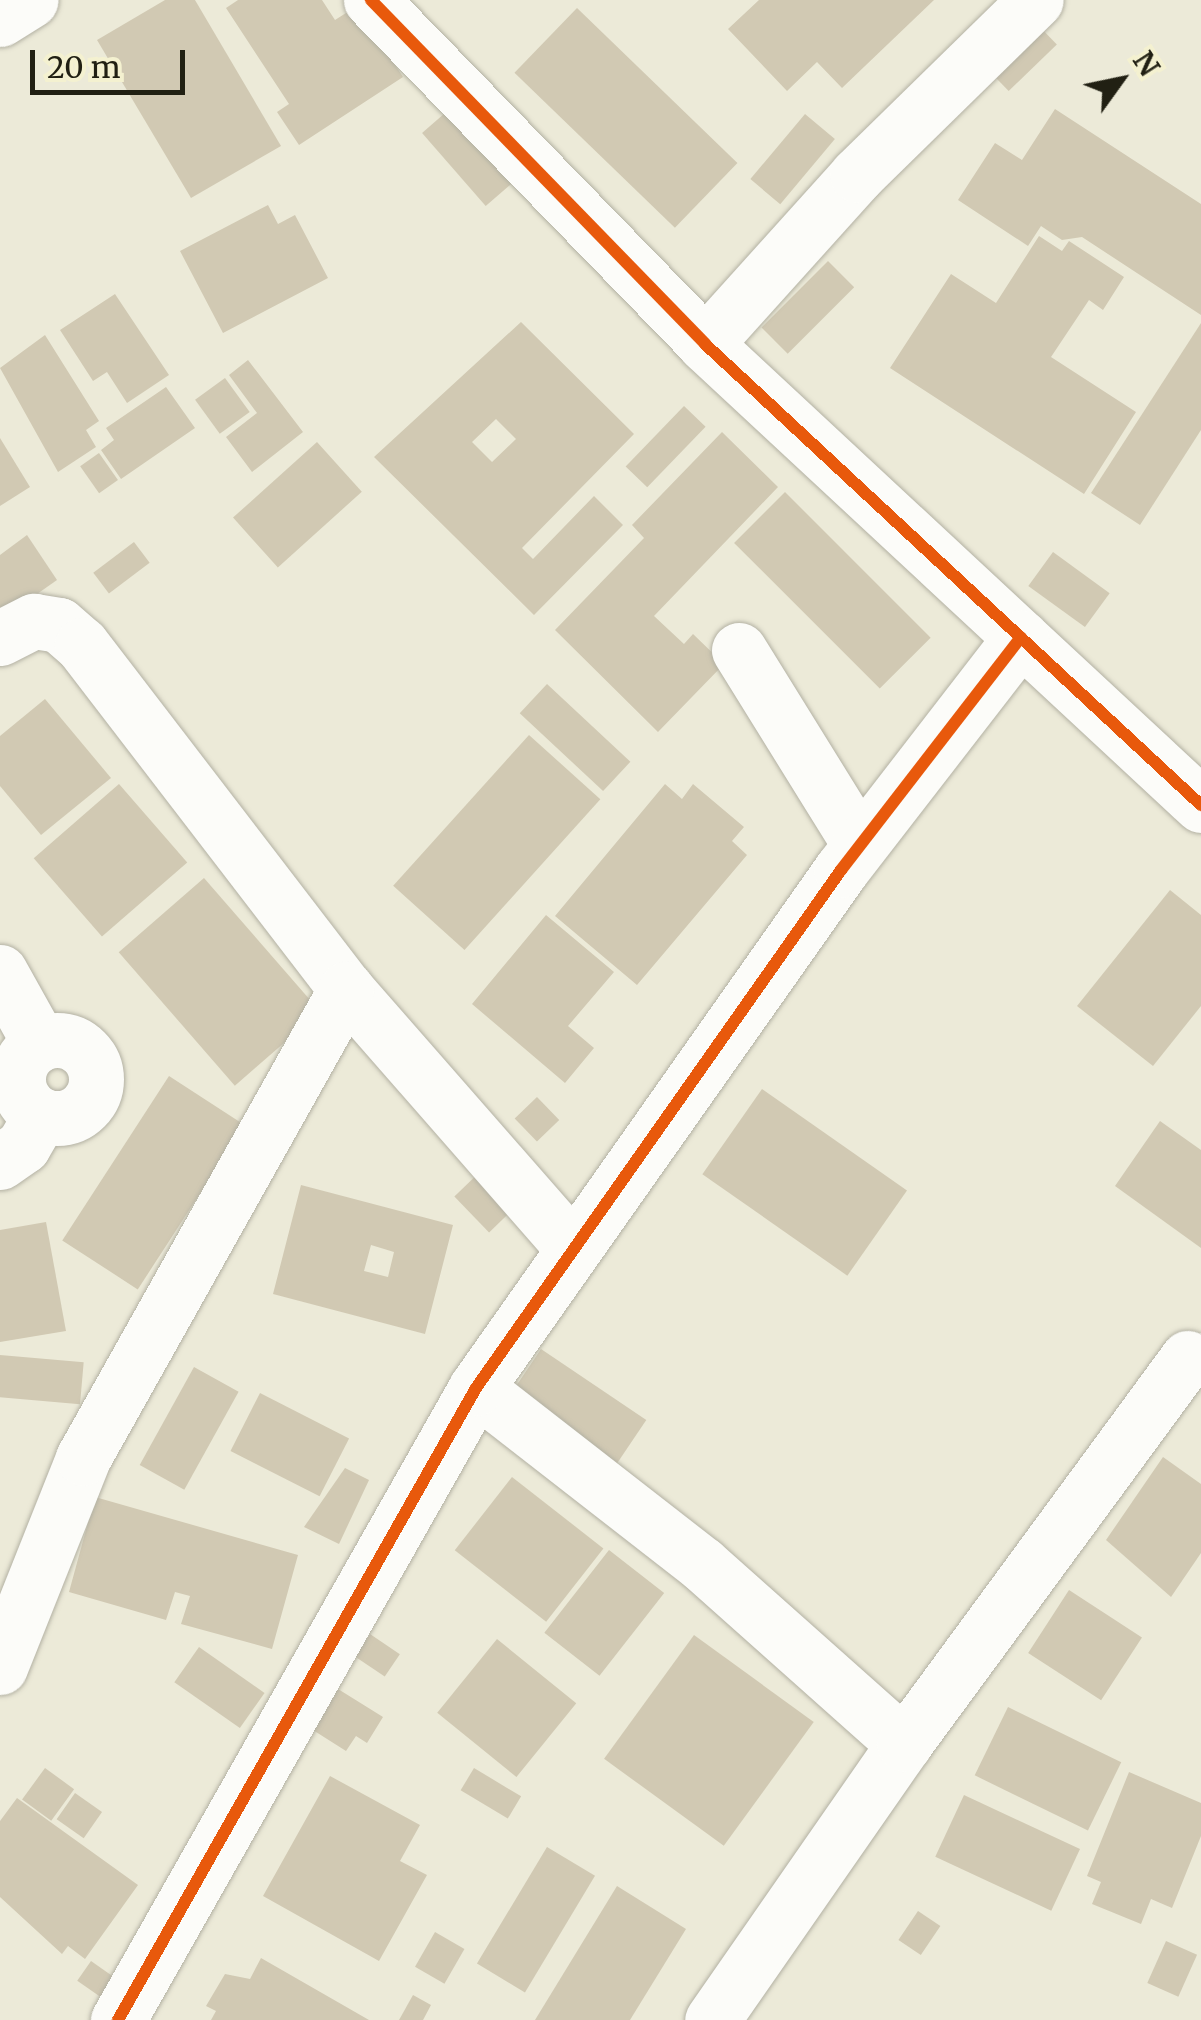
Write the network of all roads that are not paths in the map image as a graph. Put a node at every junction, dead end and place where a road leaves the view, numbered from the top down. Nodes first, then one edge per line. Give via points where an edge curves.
1 (31, 0) edge
2 (372, 0) edge
3 (1036, 0) edge
4 (0, 19) edge
5 (704, 344) junction
6 (1021, 637) junction
7 (0, 638) edge
8 (739, 650) dead end
9 (1201, 804) edge
10 (860, 845) junction
11 (0, 972) edge
12 (346, 989) junction
13 (0, 1162) edge
14 (570, 1245) junction
15 (1188, 1358) dead end
16 (476, 1388) junction
17 (0, 1667) edge
18 (904, 1744) junction
19 (118, 2020) edge
20 (712, 2020) edge

1 - 4 street
2 - 5 street
3 - 5 street via 857,174
5 - 6 street
6 - 9 street
6 - 10 street
7 - 12 street via 34,621 59,624 82,645
8 - 10 street
10 - 14 street
11 - 13 street via 40,1044 18,1071 27,1104 41,1115 24,1146
12 - 14 street
12 - 17 street via 82,1458
14 - 16 street
15 - 18 street
16 - 18 street via 702,1564
16 - 19 street
18 - 20 street

